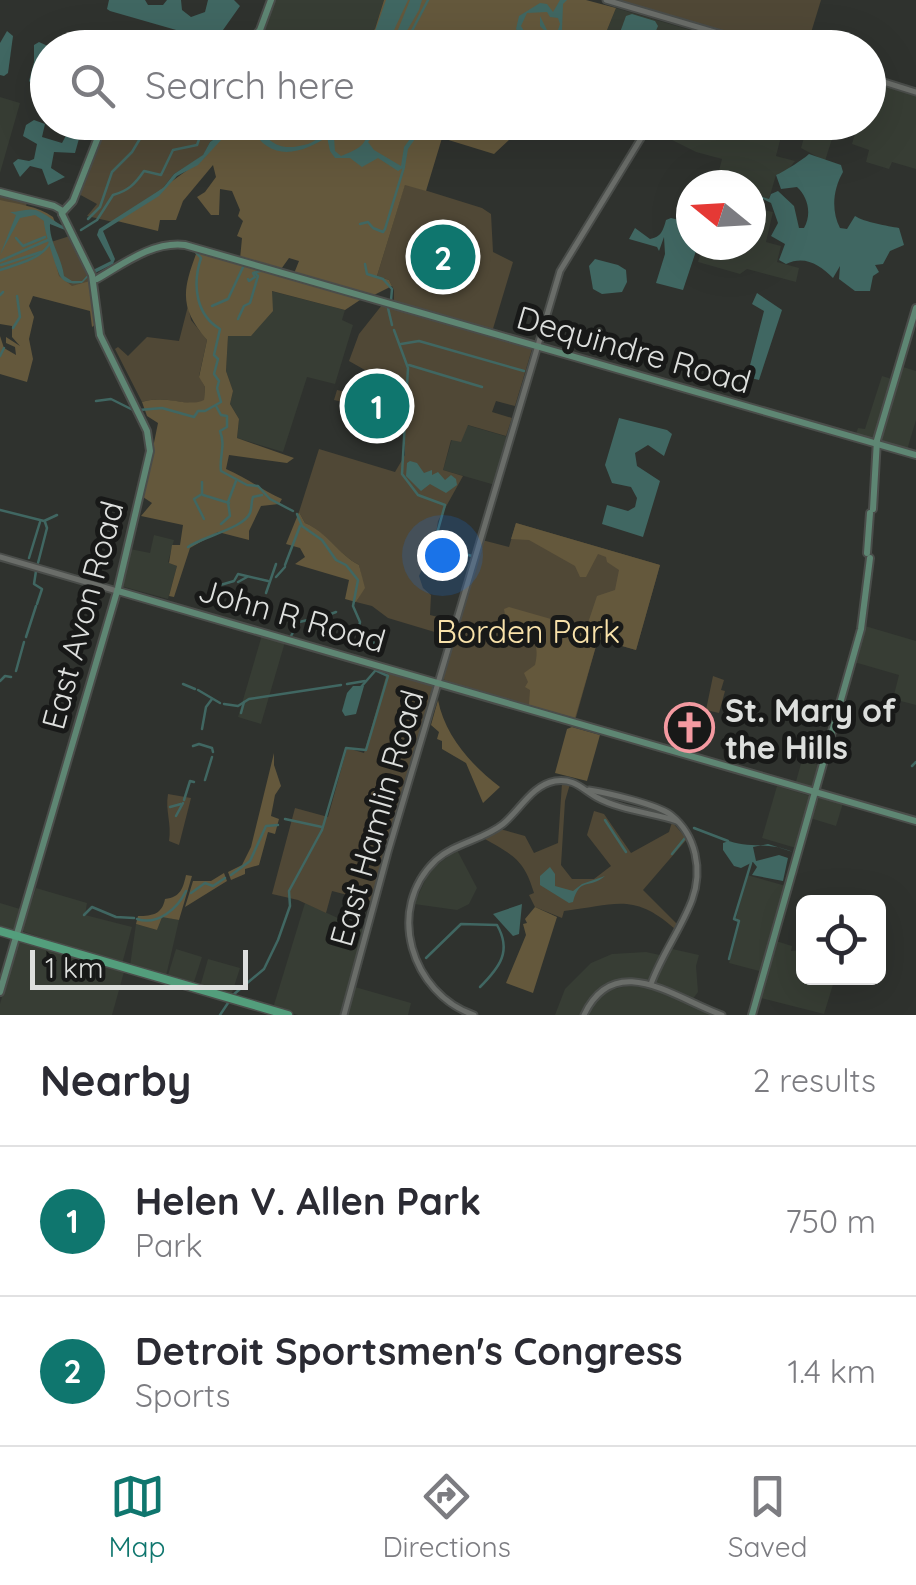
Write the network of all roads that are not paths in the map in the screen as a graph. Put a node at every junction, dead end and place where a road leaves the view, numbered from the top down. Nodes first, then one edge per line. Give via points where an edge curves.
1 (271, 0) edge
2 (606, 0) edge
3 (260, 30) edge
4 (710, 30) edge
5 (886, 83) edge
6 (916, 92) edge
7 (97, 140) edge
8 (640, 140) edge
9 (0, 192) edge
10 (60, 212) junction
11 (93, 277) junction
12 (916, 308) edge
13 (537, 347) junction
14 (876, 444) junction
15 (916, 456) edge
16 (0, 557) edge
17 (118, 591) junction
18 (438, 684) junction
19 (816, 793) junction
20 (916, 821) edge
21 (0, 931) edge
22 (16, 936) junction
23 (651, 984) junction
24 (0, 992) edge
25 (288, 1015) edge
26 (344, 1015) edge
27 (474, 1015) edge
28 (584, 1015) edge
29 (722, 1015) edge
30 (752, 1015) edge

1 - 3 main road
2 - 4 street
5 - 6 street
7 - 10 main road via 74,197
8 - 13 street, East Hamlin Road via 564,260
9 - 10 main road
10 - 11 main road, East Avon Road
11 - 13 main road, Dequindre Road via 176,244
11 - 17 main road, East Avon Road via 100,335 150,444
12 - 14 main road
13 - 14 main road, Dequindre Road
13 - 18 street, East Hamlin Road
14 - 15 main road, Dequindre Road
14 - 19 main road via 864,608
16 - 17 street, John R Road
17 - 18 main road, John R Road
17 - 22 main road, East Avon Road
18 - 19 main road, John R Road
18 - 26 street, East Hamlin Road
19 - 20 main road, John R Road
19 - 30 main road
21 - 22 main road
22 - 24 main road, East Avon Road
22 - 25 main road
23 - 27 street via 689,907 694,850 676,821 563,781 542,786 501,825 443,855 422,878 410,918 415,960 436,993
23 - 28 street via 614,984
23 - 29 street

